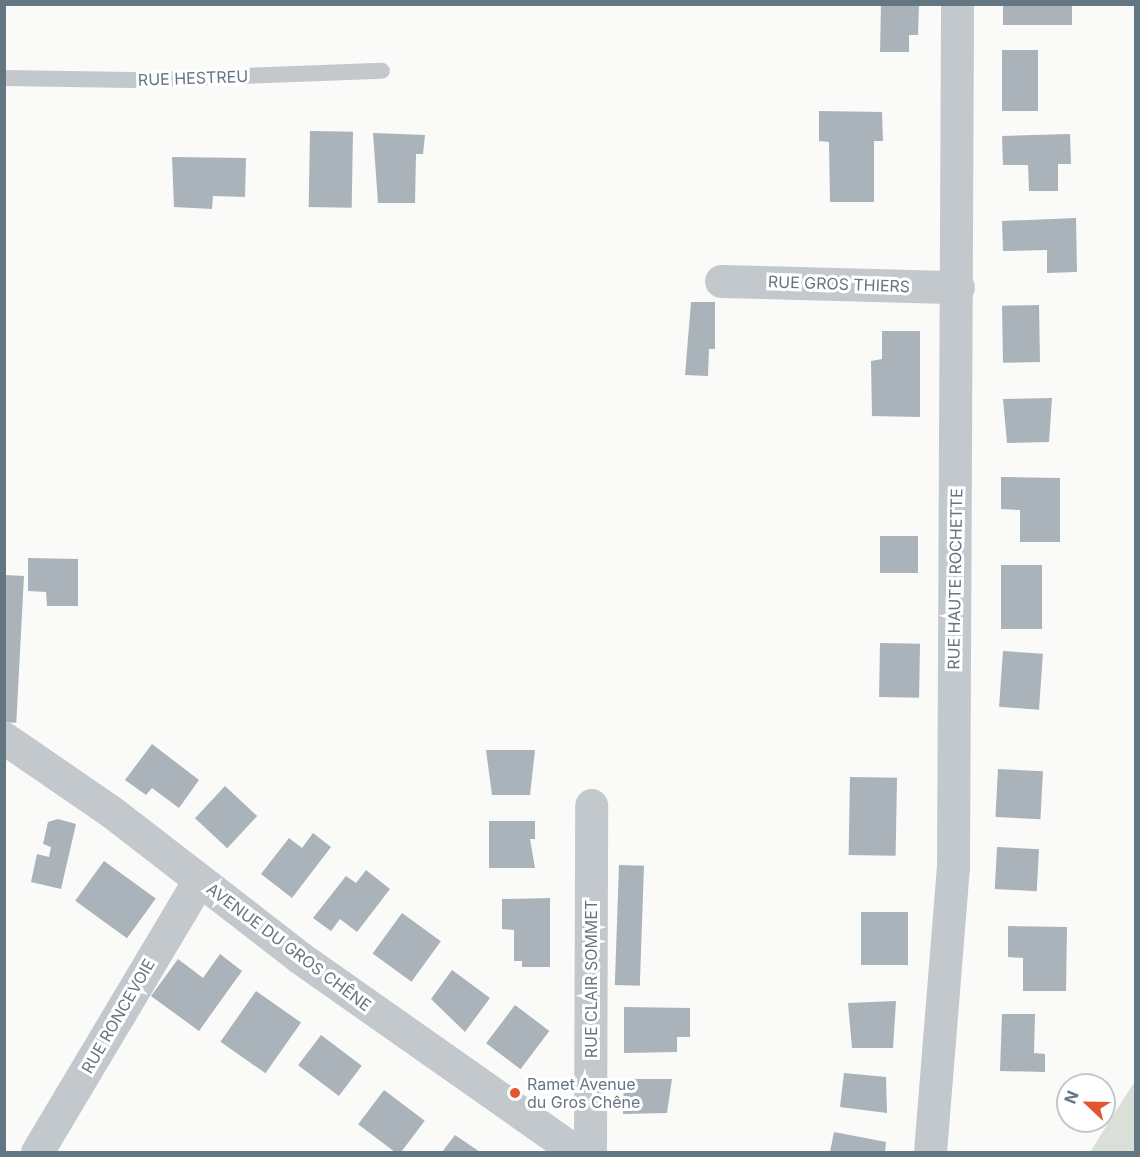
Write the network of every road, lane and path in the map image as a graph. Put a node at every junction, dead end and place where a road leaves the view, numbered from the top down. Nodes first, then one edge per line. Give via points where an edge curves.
1 (957, 4) edge
2 (382, 71) dead end
3 (4, 78) edge
4 (721, 281) dead end
5 (958, 287) junction
6 (4, 738) edge
7 (591, 805) dead end
8 (199, 880) junction
9 (37, 1152) edge
10 (576, 1152) edge
11 (591, 1152) edge
12 (930, 1152) edge

1 - 5 street, RUE HAUTE ROCHETTE
2 - 3 lane, RUE HESTREU via 132,80
4 - 5 street, RUE GROS THIERS
5 - 12 street, RUE HAUTE ROCHETTE via 953,867
6 - 8 street, AVENUE DU GROS CHÊNE
7 - 11 street, RUE CLAIR SOMMET
8 - 9 street, RUE RONCEVOIE
8 - 10 street, AVENUE DU GROS CHÊNE

